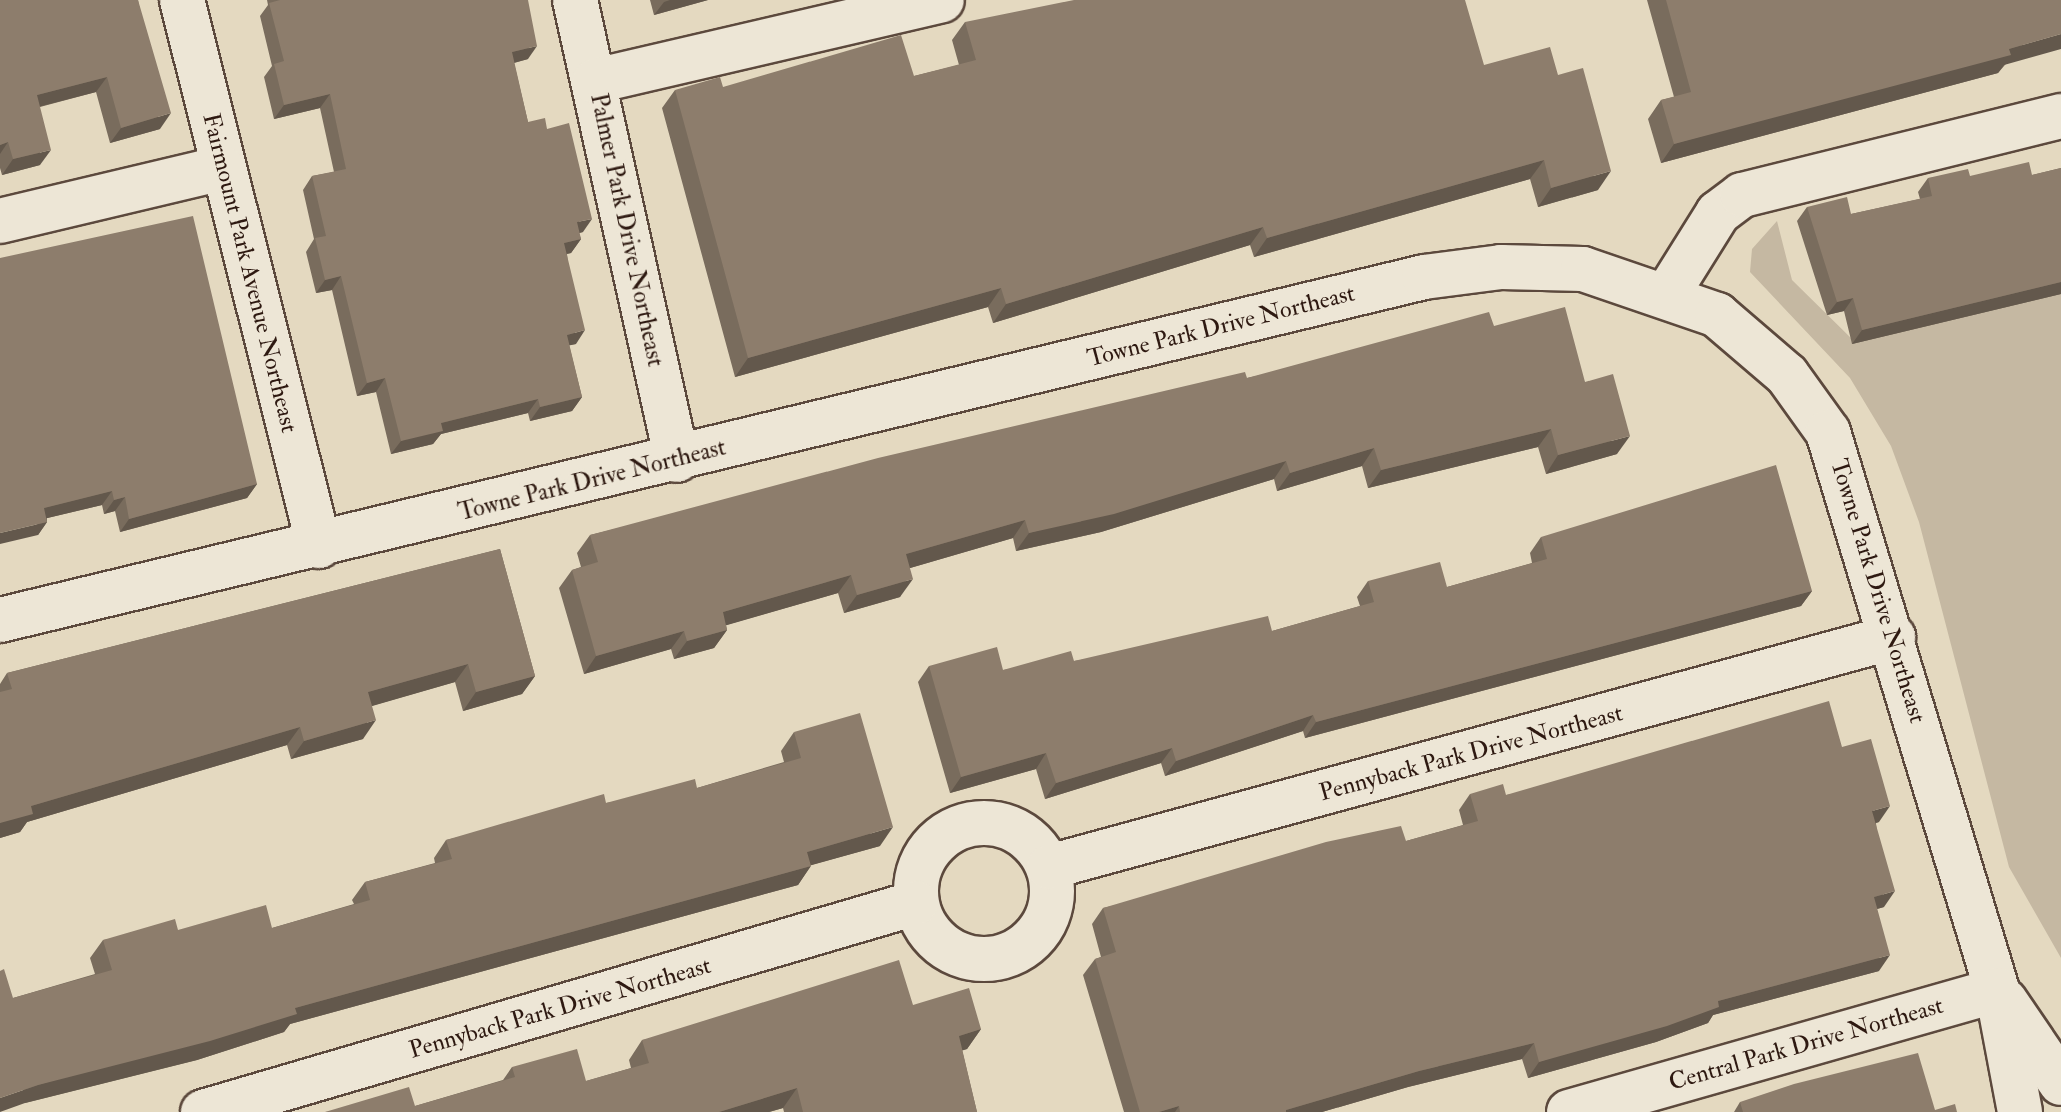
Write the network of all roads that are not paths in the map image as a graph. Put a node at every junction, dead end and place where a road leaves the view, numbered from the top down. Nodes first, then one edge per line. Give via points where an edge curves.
1 (182, 0) edge
2 (575, 0) edge
3 (942, 0) edge
4 (595, 81) junction
5 (2061, 116) edge
6 (222, 168) junction
7 (0, 221) edge
8 (1668, 293) junction
9 (677, 460) junction
10 (319, 546) junction
11 (0, 620) edge
12 (1893, 637) junction
13 (1049, 867) junction
14 (916, 903) junction
15 (1997, 990) junction
16 (2061, 1083) edge
17 (203, 1112) edge
18 (1569, 1112) edge
19 (2020, 1112) edge

1 - 6 street, Fairmount Park Avenue Northeast
2 - 4 street, Palmer Park Drive Northeast
3 - 4 street
4 - 9 street, Palmer Park Drive Northeast
5 - 8 street via 1742,195 1718,213
6 - 7 street
6 - 10 street, Fairmount Park Avenue Northeast
8 - 9 street, Towne Park Drive Northeast via 1583,269 1501,267 1424,277
8 - 12 street, Towne Park Drive Northeast via 1717,315 1787,375 1812,406 1843,468
9 - 10 street, Towne Park Drive Northeast
10 - 11 street, Towne Park Drive Northeast
12 - 13 street, Pennyback Park Drive Northeast
12 - 15 street, Towne Park Drive Northeast
13 - 14 street via 1021,833 977,823 937,841 916,880
13 - 14 street via 1050,912 1024,947 1004,957 948,950
14 - 17 street, Pennyback Park Drive Northeast
15 - 16 street, Towne Park Drive Northeast
15 - 18 street, Central Park Drive Northeast
15 - 19 street, Towne Park Drive Northeast

